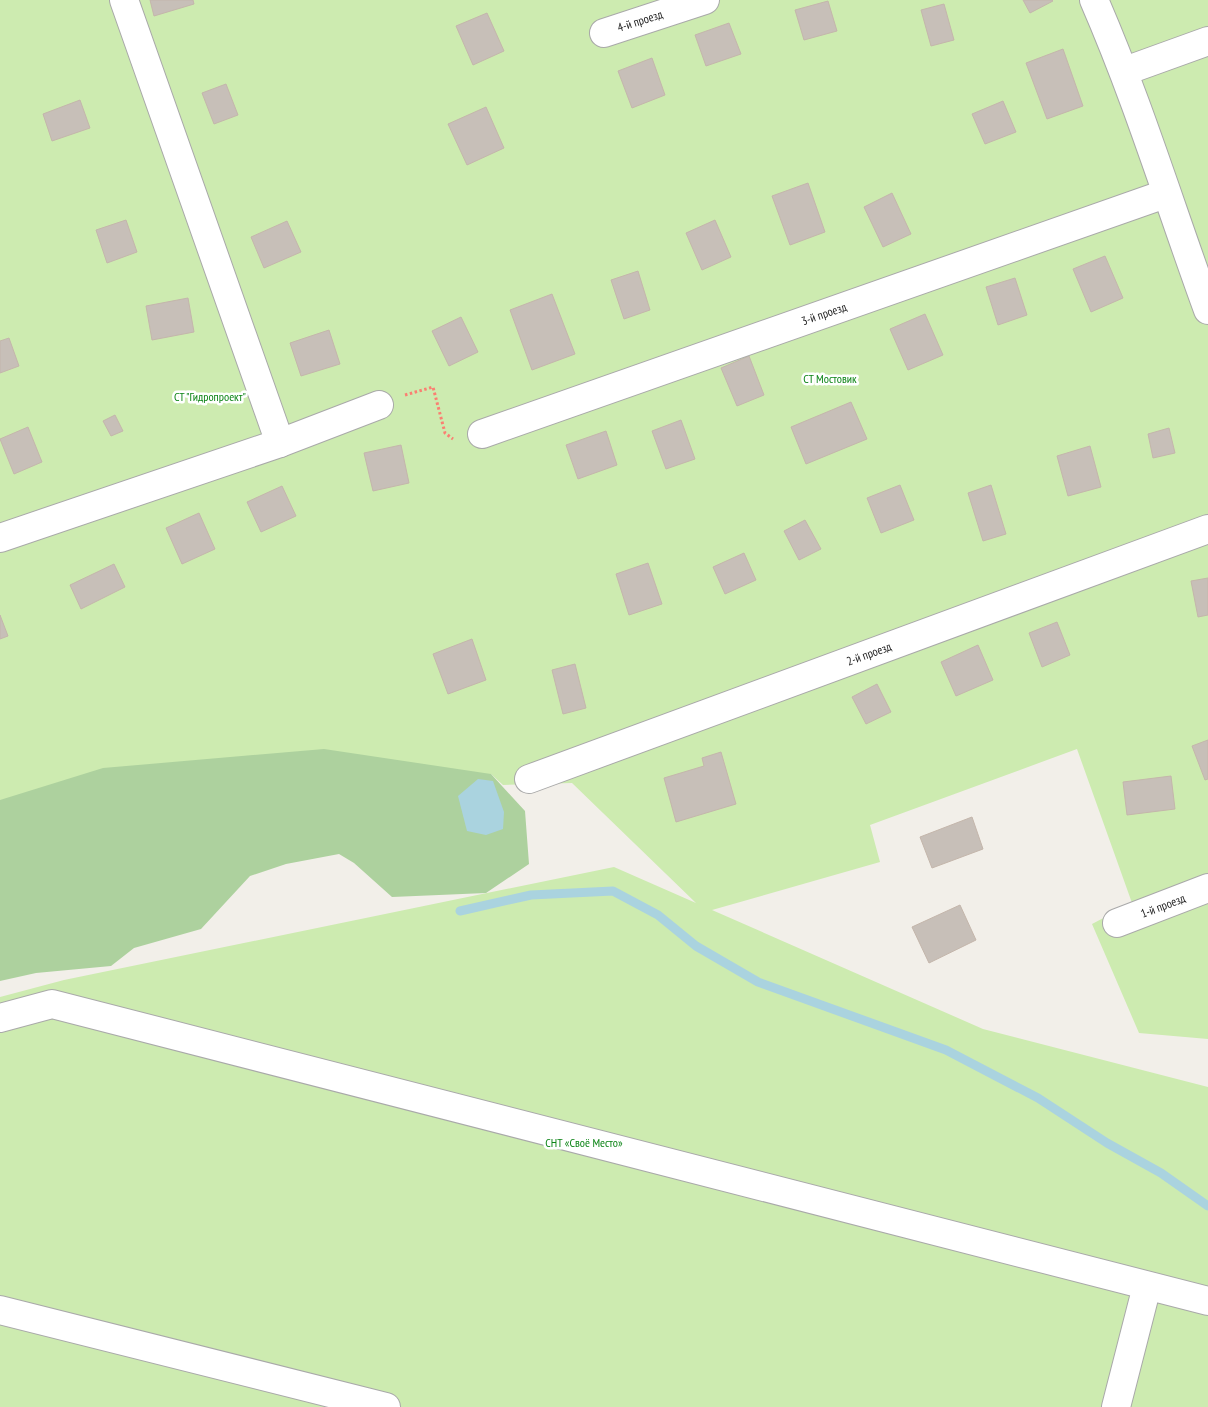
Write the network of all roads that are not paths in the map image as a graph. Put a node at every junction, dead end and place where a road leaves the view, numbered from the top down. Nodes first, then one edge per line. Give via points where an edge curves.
1 (124, 0) edge
2 (705, 0) edge
3 (1094, 0) edge
4 (604, 33) dead end
5 (1208, 41) edge
6 (1125, 70) junction
7 (1166, 194) junction
8 (1208, 310) edge
9 (378, 405) road end
10 (482, 434) road end
11 (280, 443) junction
12 (1208, 529) edge
13 (0, 538) edge
14 (529, 779) dead end
15 (1208, 888) edge
16 (1117, 923) dead end
17 (0, 1018) edge
18 (1147, 1286) junction
19 (1208, 1301) edge
20 (0, 1310) edge
21 (386, 1407) edge
22 (1116, 1407) edge

1 - 11 street
2 - 4 street, 4-й проезд
3 - 6 street
5 - 6 street
6 - 7 street
7 - 8 street
7 - 10 street, 3-й проезд
9 - 11 street
11 - 13 street
12 - 14 street, 2-й проезд
15 - 16 street, 1-й проезд
17 - 18 street via 52,1004
18 - 19 street
18 - 22 street
20 - 21 street

